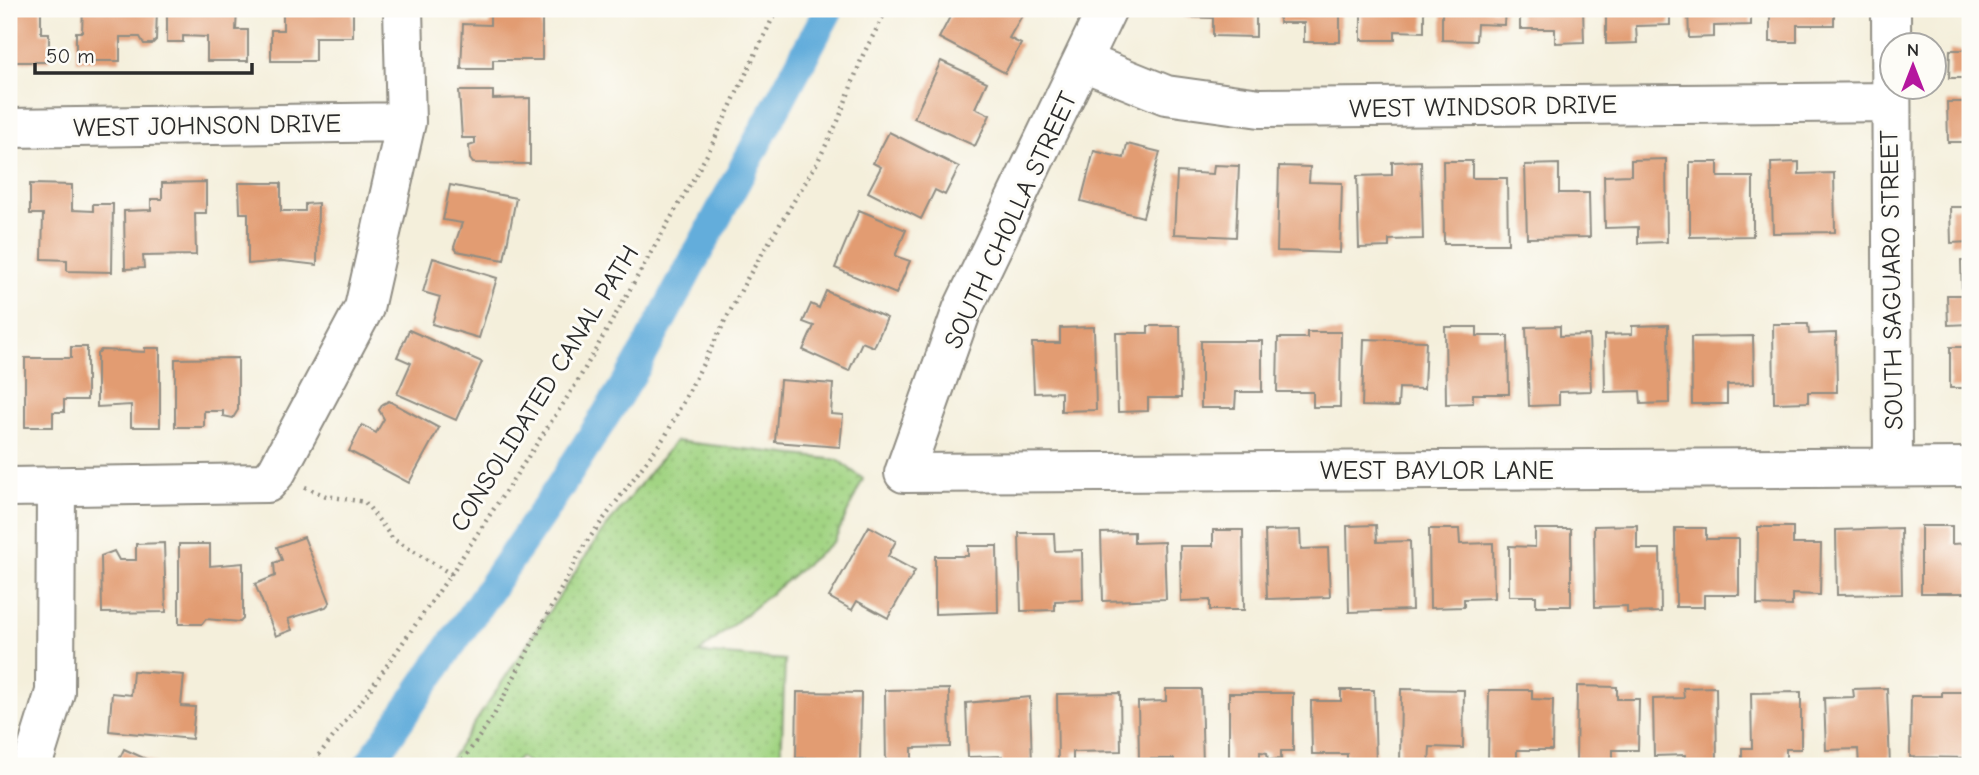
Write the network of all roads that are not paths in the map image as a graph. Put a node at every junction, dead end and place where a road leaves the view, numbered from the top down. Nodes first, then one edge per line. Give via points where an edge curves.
1 (403, 9) edge
2 (1107, 9) edge
3 (1891, 9) edge
4 (1891, 32) edge
5 (1084, 62) junction
6 (1890, 102) joint
7 (406, 122) junction
8 (9, 128) edge
9 (1893, 467) junction
10 (1970, 467) edge
11 (904, 473) joint
12 (9, 487) edge
13 (56, 487) junction
14 (32, 766) edge

1 - 7 street
2 - 5 street, SOUTH CHOLLA STREET
3 - 4 street, SOUTH SAGUARO STREET
5 - 6 street, WEST WINDSOR DRIVE via 1166,95 1260,108
5 - 11 street, SOUTH CHOLLA STREET via 962,310
6 - 9 street, SOUTH SAGUARO STREET
7 - 8 street, WEST JOHNSON DRIVE
7 - 13 street via 364,308 267,483
9 - 10 street, WEST BAYLOR LANE
9 - 11 street, WEST BAYLOR LANE
12 - 13 street
13 - 14 street via 55,692

